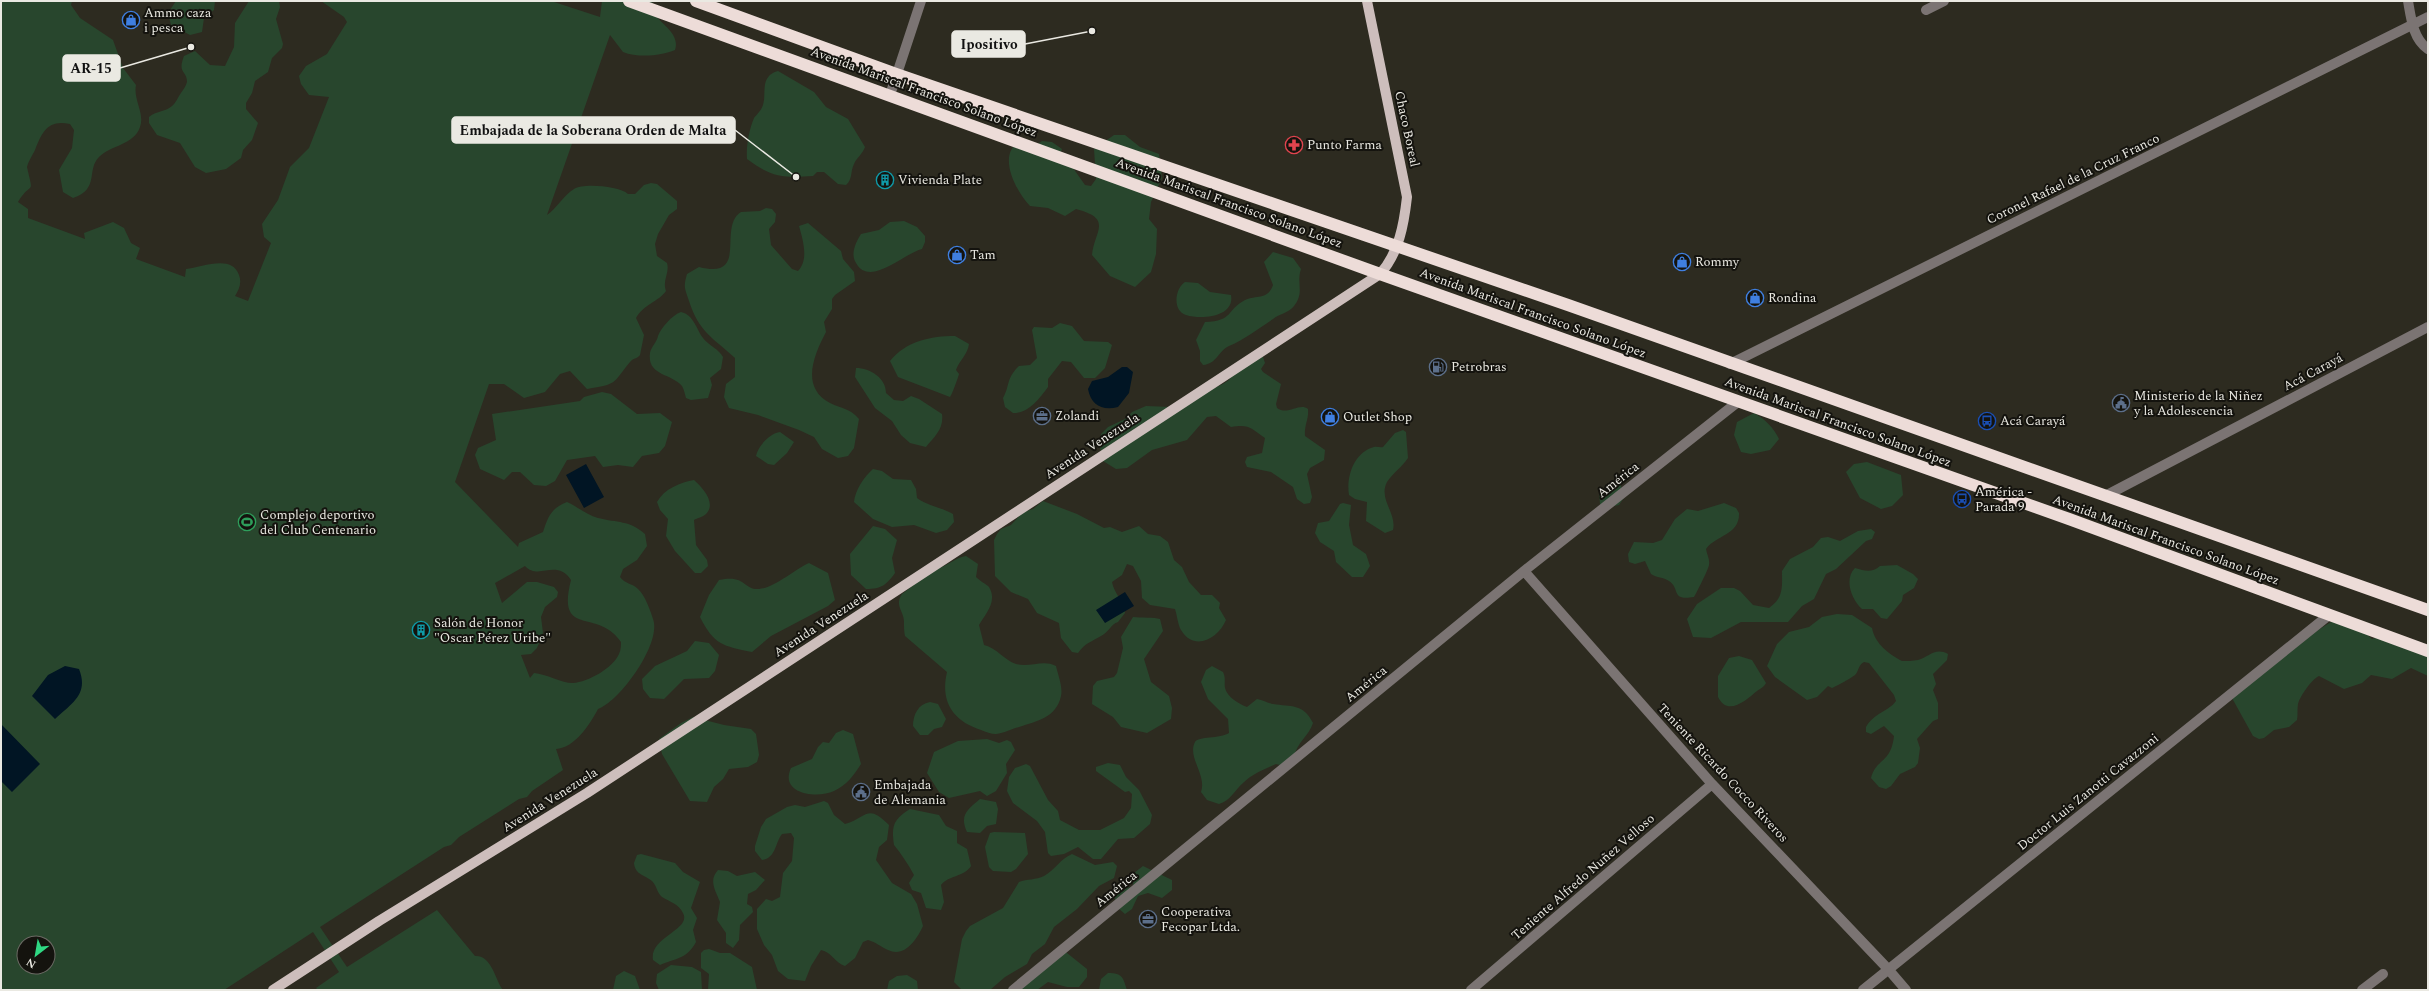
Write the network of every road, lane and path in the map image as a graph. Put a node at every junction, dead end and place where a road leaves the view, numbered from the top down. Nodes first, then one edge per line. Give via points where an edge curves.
1 (629, 1) edge
2 (696, 1) edge
3 (921, 1) edge
4 (1367, 1) edge
5 (1944, 1) edge
6 (2408, 1) edge
7 (1926, 10) dead end
8 (2428, 17) edge
9 (2412, 25) junction
10 (2428, 49) edge
11 (896, 74) junction
12 (890, 95) junction
13 (1396, 246) junction
14 (1391, 261) joint
15 (1380, 274) junction
16 (2428, 327) edge
17 (1730, 364) junction
18 (1739, 401) junction
19 (2104, 496) junction
20 (1524, 571) junction
21 (2428, 610) edge
22 (2329, 615) junction
23 (2428, 651) edge
24 (1712, 784) junction
25 (1888, 969) junction
26 (2383, 974) dead end
27 (273, 990) edge
28 (1013, 990) edge
29 (1471, 990) edge
30 (1863, 990) edge
31 (1906, 990) edge
32 (2362, 990) edge

1 - 12 highway, Avenida Mariscal Francisco Solano López
2 - 11 highway, Avenida Mariscal Francisco Solano López
3 - 11 street
4 - 13 main road, Chaco Boreal via 1408,197 1404,222
5 - 7 street
6 - 9 street
8 - 9 street, Coronel Rafael de la Cruz Franco
9 - 10 street via 2422,45
9 - 17 street, Coronel Rafael de la Cruz Franco
11 - 12 street
11 - 13 highway, Avenida Mariscal Francisco Solano López
12 - 15 highway, Avenida Mariscal Francisco Solano López
13 - 14 main road, Chaco Boreal
13 - 17 highway, Avenida Mariscal Francisco Solano López
14 - 15 main road, Avenida Venezuela
15 - 18 highway, Avenida Mariscal Francisco Solano López
15 - 27 main road, Avenida Venezuela via 582,796 379,921
16 - 19 street, Acá Carayá
17 - 19 highway, Avenida Mariscal Francisco Solano López
18 - 20 street, América
18 - 22 highway, Avenida Mariscal Francisco Solano López
19 - 21 highway, Avenida Mariscal Francisco Solano López
20 - 24 street, Teniente Ricardo Cocco Riveros
20 - 28 street, América
22 - 23 highway, Avenida Mariscal Francisco Solano López
22 - 25 street, Doctor Luis Zanotti Cavazzoni
24 - 25 street, Teniente Ricardo Cocco Riveros
24 - 29 street, Teniente Alfredo Nuñez Velloso
25 - 30 street, Doctor Luis Zanotti Cavazzoni
25 - 31 street, Teniente Ricardo Cocco Riveros
26 - 32 street

